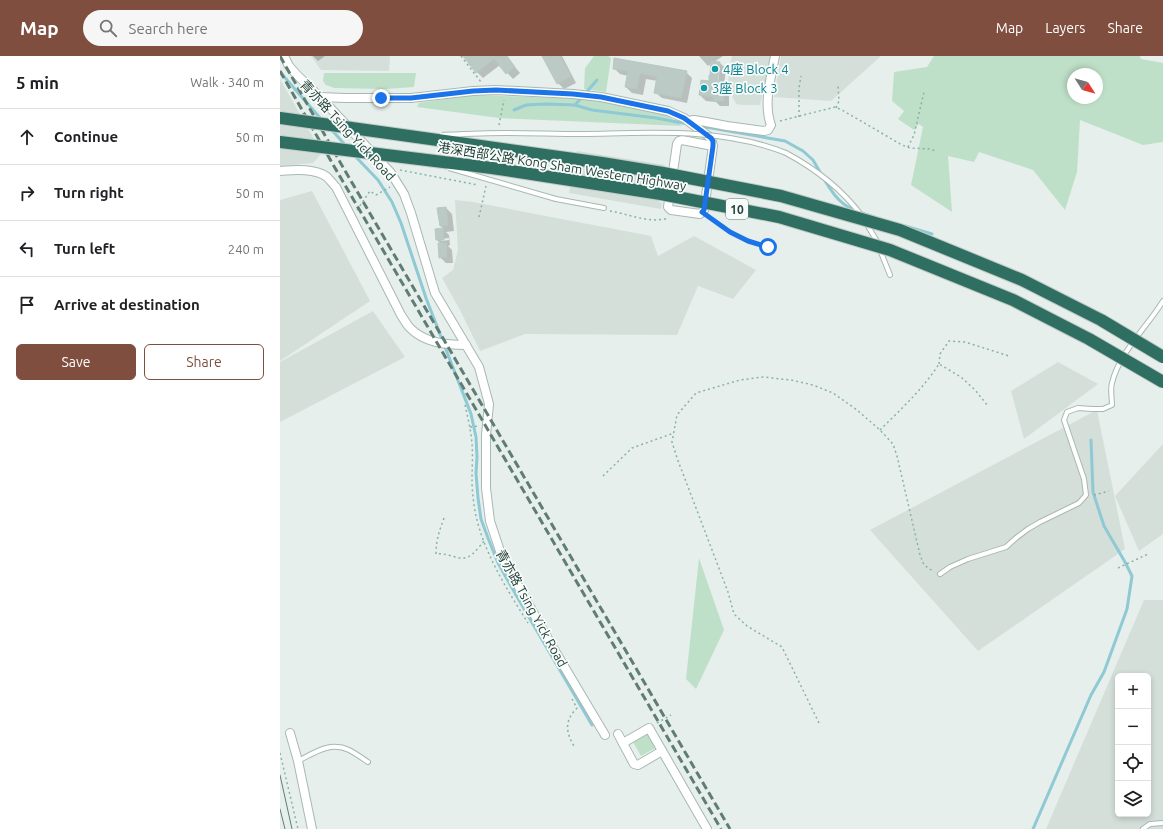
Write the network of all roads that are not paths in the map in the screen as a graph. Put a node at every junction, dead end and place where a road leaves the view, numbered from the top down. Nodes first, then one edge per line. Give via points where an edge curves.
1 (284, 56) edge
2 (775, 56) edge
3 (320, 97) junction
4 (280, 118) edge
5 (689, 121) junction
6 (418, 137) junction
7 (280, 142) edge
8 (713, 146) junction
9 (417, 159) junction
10 (280, 171) edge
11 (604, 208) dead end
12 (890, 275) dead end
13 (1163, 301) edge
14 (466, 345) junction
15 (1163, 357) edge
16 (1163, 382) edge
17 (940, 574) road end
18 (290, 733) dead end
19 (618, 734) dead end
20 (604, 735) dead end
21 (623, 743) junction
22 (662, 751) junction
23 (298, 761) junction
24 (368, 762) dead end
25 (1163, 823) edge
26 (312, 829) edge
27 (707, 829) edge
28 (1143, 829) edge

1 - 3 street, 青亦路 Tsing Yick Road via 289,66
2 - 5 street via 767,103 770,123 768,130
3 - 5 street via 411,98 496,90 573,94 668,111
3 - 14 street, 青亦路 Tsing Yick Road via 391,173 404,194 435,293
4 - 6 highway, 港深西部公路 Kong Sham Western Highway / 10, bridge
5 - 8 street via 711,138
6 - 12 lane, bridge via 505,133 677,132 738,139 770,147 786,153 819,173 848,198 871,230
6 - 15 highway, 港深西部公路 Kong Sham Western Highway / 10, bridge via 663,173 781,196 900,230 1022,280 1101,320
7 - 9 highway, 港深西部公路 Kong Sham Western Highway / 10, bridge
8 - 8 street via 704,210 700,214 671,210 668,207 677,144 682,140
9 - 11 lane, bridge via 556,199
9 - 16 highway, 港深西部公路 Kong Sham Western Highway / 10, bridge via 661,194 779,217 882,248 1013,300 1089,339
10 - 14 street via 313,171 327,177 336,187 409,328 432,342
13 - 17 lane via 1116,369 1111,385 1112,405 1103,409 1078,408 1067,412 1064,420 1084,479 1086,495 1079,503 1040,522 1006,547 968,559
14 - 20 street, 青亦路 Tsing Yick Road via 480,367 489,404 486,488 490,521 502,557
18 - 23 street
19 - 21 street
21 - 22 street via 634,764 638,765
21 - 22 street via 649,728
22 - 27 street
23 - 24 lane via 332,746 348,749
23 - 26 street
25 - 28 lane via 1150,824

